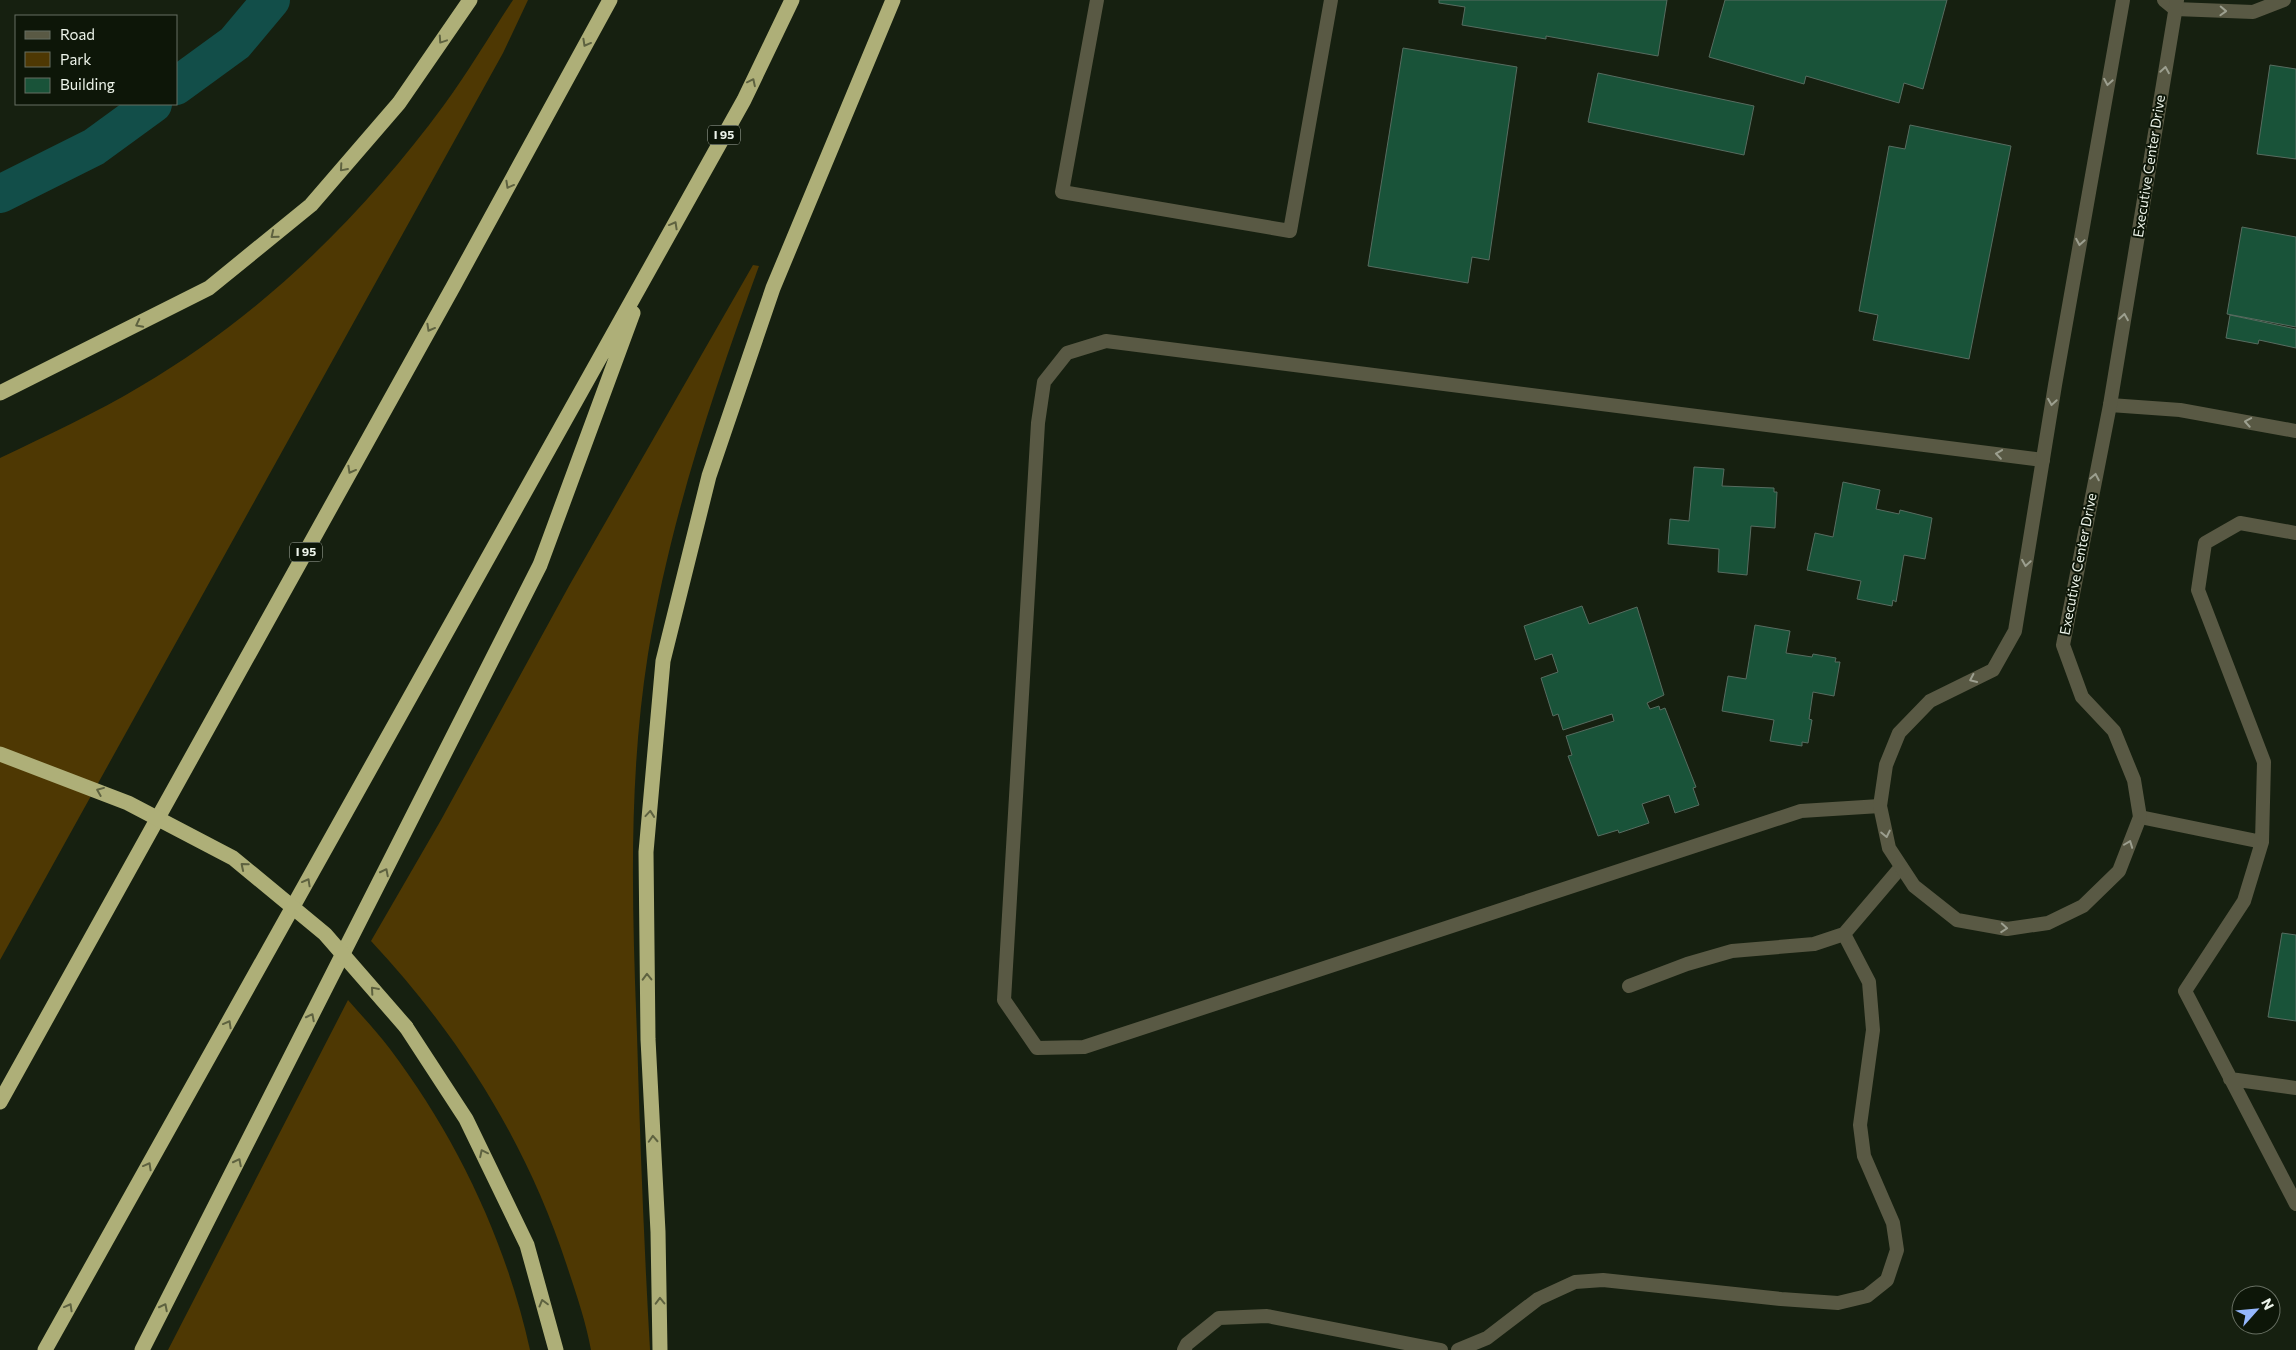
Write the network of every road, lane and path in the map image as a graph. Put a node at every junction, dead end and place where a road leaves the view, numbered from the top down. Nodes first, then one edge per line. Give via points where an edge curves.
1 (470, 0) edge
2 (610, 0) edge
3 (792, 0) edge
4 (893, 0) edge
5 (1097, 0) edge
6 (1331, 0) edge
7 (2123, 0) edge
8 (2284, 0) edge
9 (2172, 3) edge
10 (650, 268) junction
11 (0, 393) edge
12 (2110, 405) junction
13 (2296, 431) edge
14 (2043, 460) junction
15 (2296, 533) edge
16 (0, 754) edge
17 (1880, 806) junction
18 (2140, 817) junction
19 (2262, 842) junction
20 (1901, 867) junction
21 (1844, 934) junction
22 (1630, 986) dead end
23 (2230, 1079) junction
24 (2296, 1088) edge
25 (0, 1102) edge
26 (2296, 1204) edge
27 (45, 1350) edge
28 (142, 1350) edge
29 (556, 1350) edge
30 (660, 1350) edge
31 (1184, 1350) edge
32 (1441, 1350) edge
33 (1458, 1350) edge

1 -> 11 highway via 399,103 312,205 209,288
2 -> 25 highway, I 95
10 -> 3 highway, I 95 via 744,100
30 -> 4 highway via 658,1232 648,1039 646,852 663,661 709,476 773,288
5 - 6 street via 1062,192 1290,231
7 -> 14 street
9 -> 8 street via 2253,12
12 -> 9 street, Executive Center Drive
27 -> 10 highway, I 95
28 -> 10 highway via 540,565
13 -> 12 street via 2180,410
18 -> 12 street, Executive Center Drive via 2134,780 2114,732 2082,696 2063,645
14 -> 17 street via 2015,631 1992,670 1930,701 1899,733 1886,766
14 -> 17 street via 1106,341 1067,353 1044,382 1038,423 1004,1000 1037,1048 1084,1047 1802,811
15 - 19 street via 2240,523 2206,543 2198,590 2264,762
29 -> 16 highway, bridge via 527,1245 466,1119 406,1026 326,934 233,858 128,802
17 -> 20 street via 1889,848
18 - 19 street
20 -> 18 street via 1914,886 1957,920 2007,929 2048,923 2083,906 2119,870
19 - 23 street via 2244,902 2185,991
20 - 21 street
21 - 22 street via 1814,944 1732,951
21 - 33 street via 1869,982 1873,1030 1860,1125 1864,1156 1893,1223 1897,1250 1888,1280 1867,1296 1838,1303 1603,1280 1575,1282 1538,1299 1487,1338
23 - 24 street
23 - 26 street
31 - 32 street via 1219,1318 1267,1316

